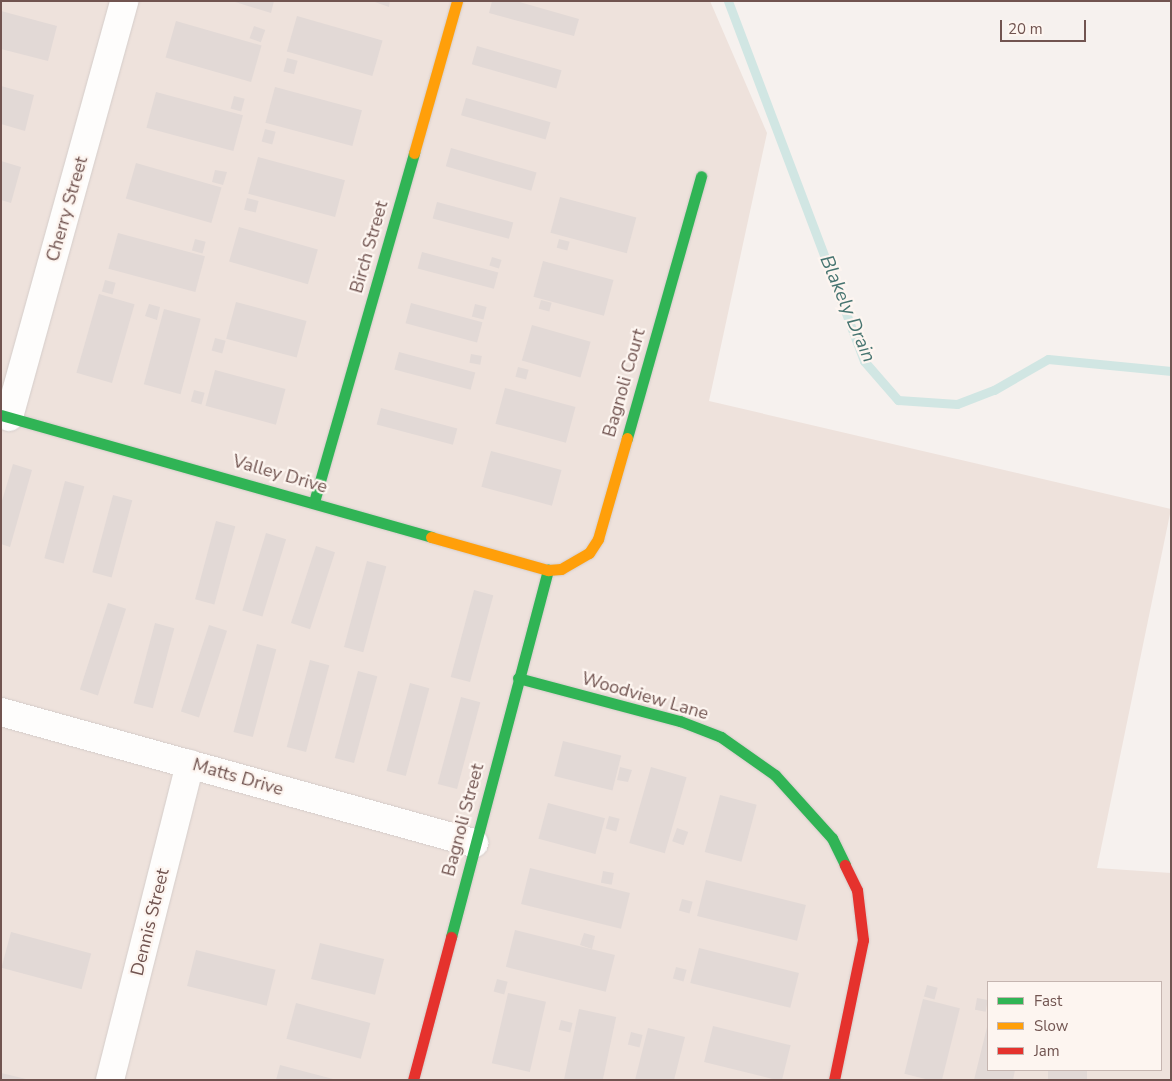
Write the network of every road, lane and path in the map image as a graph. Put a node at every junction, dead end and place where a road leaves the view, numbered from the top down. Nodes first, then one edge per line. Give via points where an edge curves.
1 (124, 1) edge
2 (457, 1) edge
3 (701, 176) dead end
4 (5, 416) edge
5 (314, 502) junction
6 (548, 570) junction
7 (518, 678) junction
8 (1, 712) edge
9 (190, 764) junction
10 (474, 843) junction
11 (110, 1080) edge
12 (413, 1080) edge
13 (834, 1080) edge

1 - 4 street, Cherry Street
2 - 5 street, Birch Street
3 - 6 street, Bagnoli Court via 598,539 576,563
4 - 5 street, Valley Drive
5 - 6 street, Valley Drive
6 - 7 street, Bagnoli Street
7 - 10 street, Bagnoli Street
7 - 13 street, Woodview Lane via 680,721 721,738 774,775 832,838 857,890 863,940
8 - 9 street, Matts Drive
9 - 10 street, Matts Drive
9 - 11 street, Dennis Street
10 - 12 street, Bagnoli Street

